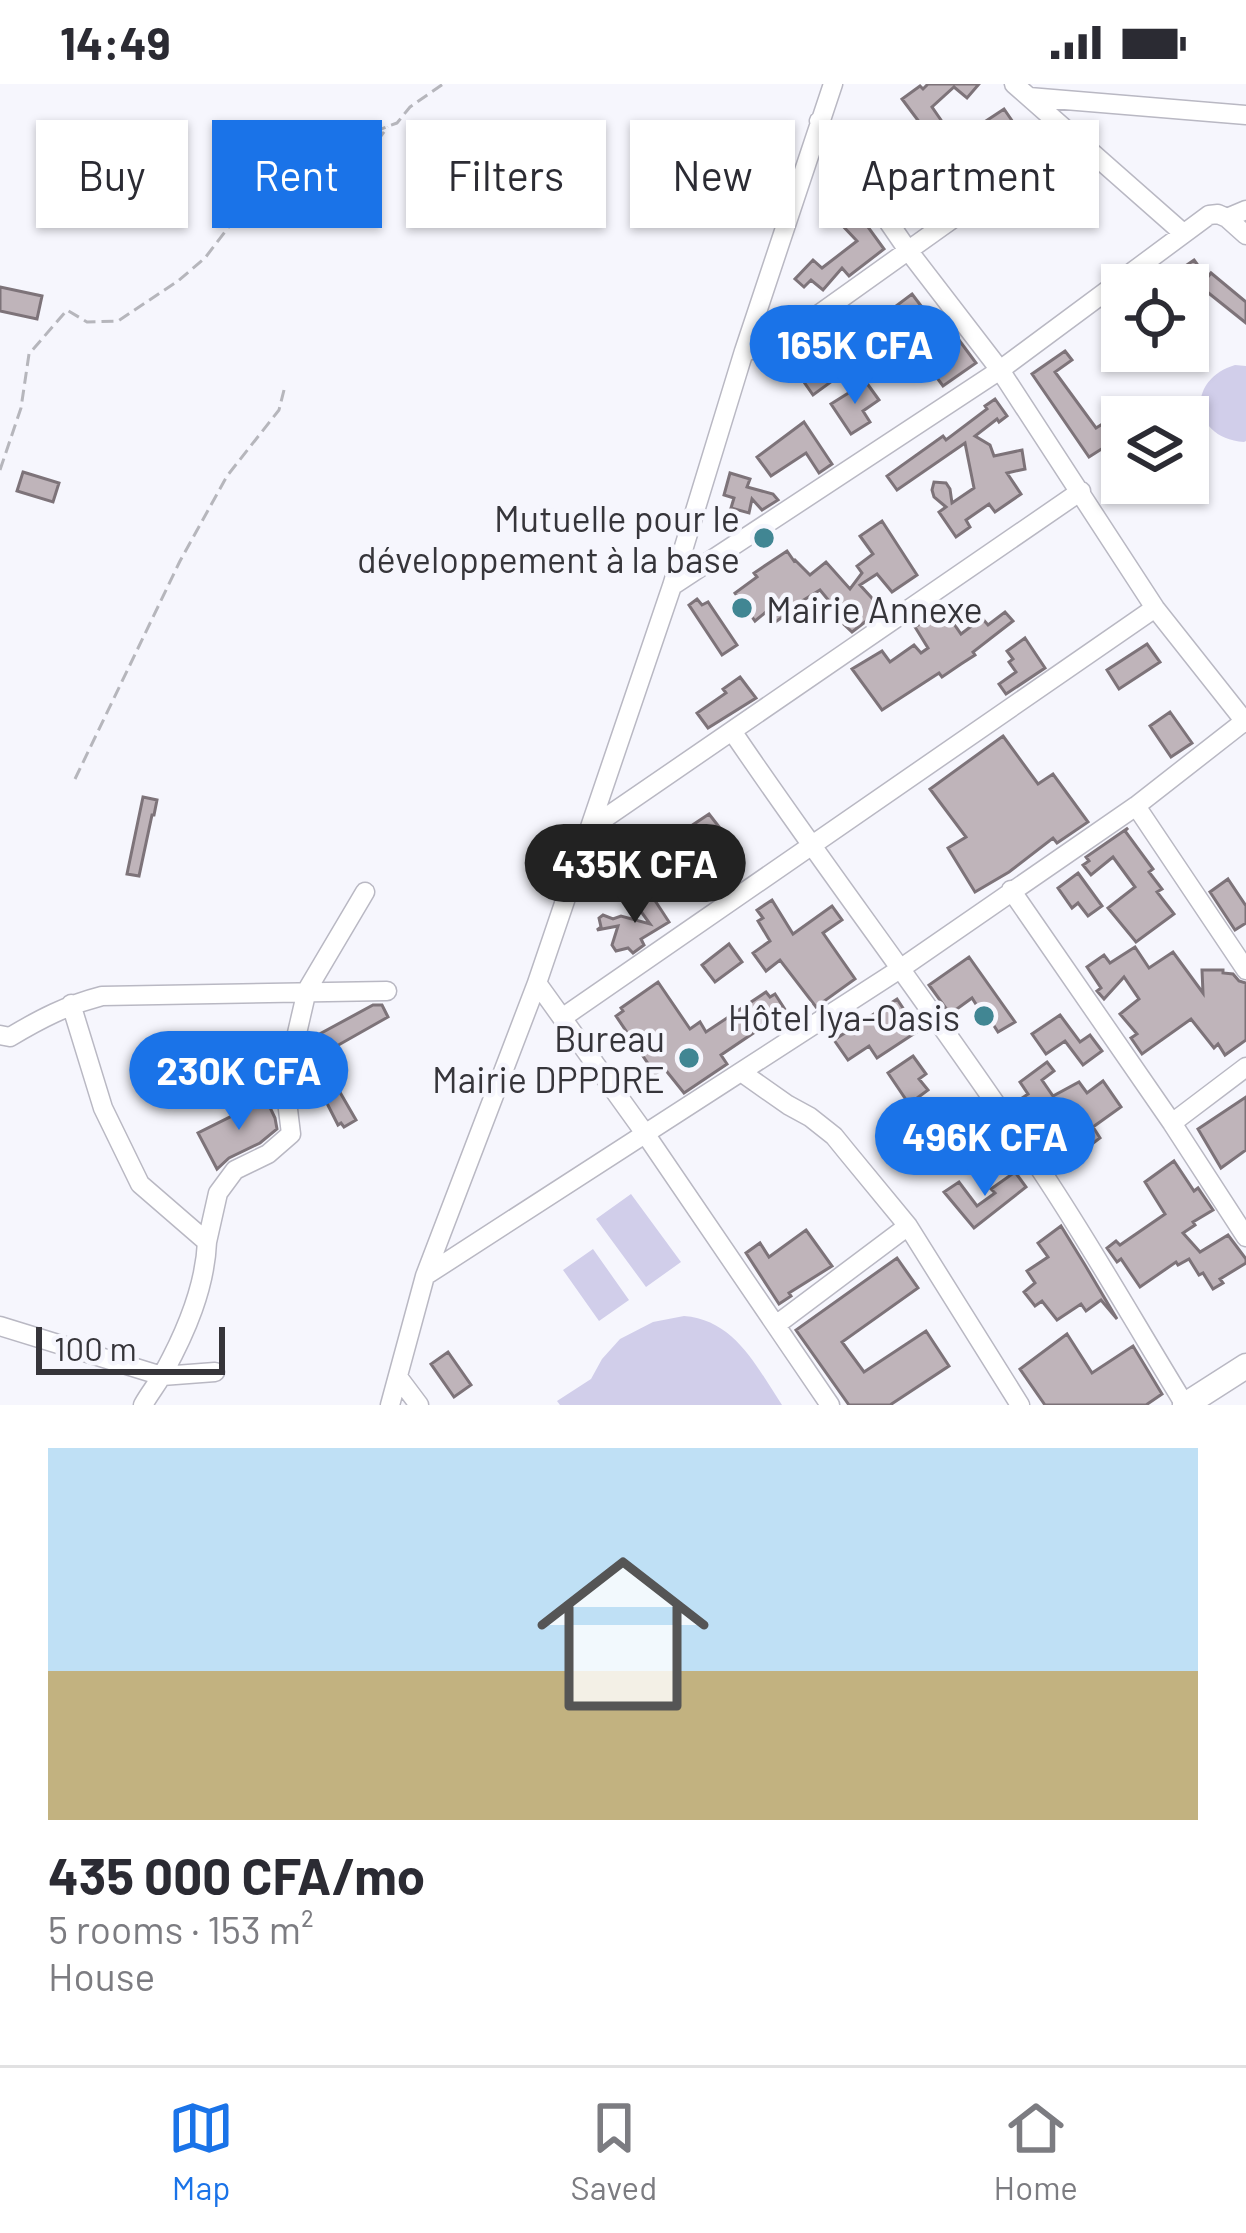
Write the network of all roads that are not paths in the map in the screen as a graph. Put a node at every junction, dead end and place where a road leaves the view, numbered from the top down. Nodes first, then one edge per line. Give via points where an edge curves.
1 (833, 84) edge
2 (1022, 91) edge
3 (1246, 115) edge
4 (819, 120) edge
5 (1054, 120) edge
6 (819, 121) edge
7 (1099, 160) edge
8 (1237, 214) edge
9 (893, 228) edge
10 (937, 228) edge
11 (1183, 233) junction
12 (1246, 235) edge
13 (907, 249) junction
14 (745, 351) junction
15 (1000, 370) junction
16 (1081, 491) junction
17 (672, 586) junction
18 (1155, 608) junction
19 (1245, 721) edge
20 (732, 731) junction
21 (1136, 806) junction
22 (592, 827) junction
23 (810, 847) junction
24 (1012, 890) junction
25 (365, 892) dead end
26 (900, 969) junction
27 (1246, 970) edge
28 (537, 983) junction
29 (307, 990) junction
30 (387, 991) dead end
31 (71, 1004) junction
32 (562, 1018) junction
33 (0, 1036) edge
34 (1246, 1067) edge
35 (741, 1072) junction
36 (1172, 1123) junction
37 (644, 1132) junction
38 (908, 1226) junction
39 (1246, 1237) edge
40 (207, 1242) junction
41 (425, 1276) junction
42 (776, 1325) junction
43 (0, 1326) edge
44 (1246, 1366) edge
45 (215, 1372) dead end
46 (162, 1376) junction
47 (398, 1377) junction
48 (143, 1405) edge
49 (390, 1405) edge
50 (419, 1405) edge
51 (830, 1405) edge
52 (1020, 1405) edge
53 (1185, 1405) edge

1 - 4 street
2 - 3 street
2 - 5 street
6 - 14 street
7 - 11 street
8 - 11 street via 1209,214
8 - 12 street
9 - 13 street
10 - 13 street
11 - 15 street
13 - 14 street via 780,342
13 - 15 street
14 - 17 street
15 - 16 street
15 - 17 street
16 - 18 street
16 - 20 street
17 - 22 street
18 - 19 street
18 - 23 street
19 - 21 street
20 - 22 street
20 - 23 street
21 - 24 street
21 - 27 street
22 - 28 street
23 - 26 street
23 - 32 street
24 - 26 street
24 - 36 street
25 - 29 street
26 - 35 street
26 - 53 street via 1042,1173
28 - 32 street
28 - 41 street
29 - 30 street
29 - 31 street via 102,996
29 - 40 street via 285,1085 291,1134 235,1170 218,1193
31 - 33 street
31 - 40 street via 104,1108 140,1184
32 - 37 street
34 - 36 street
35 - 37 street
35 - 38 street via 834,1136
36 - 39 street
37 - 41 street
37 - 42 street
38 - 42 street
38 - 52 street
40 - 46 street via 191,1318
41 - 47 street
42 - 51 street
43 - 46 street
44 - 53 main road
45 - 46 street
46 - 48 street
47 - 49 street
47 - 50 street

